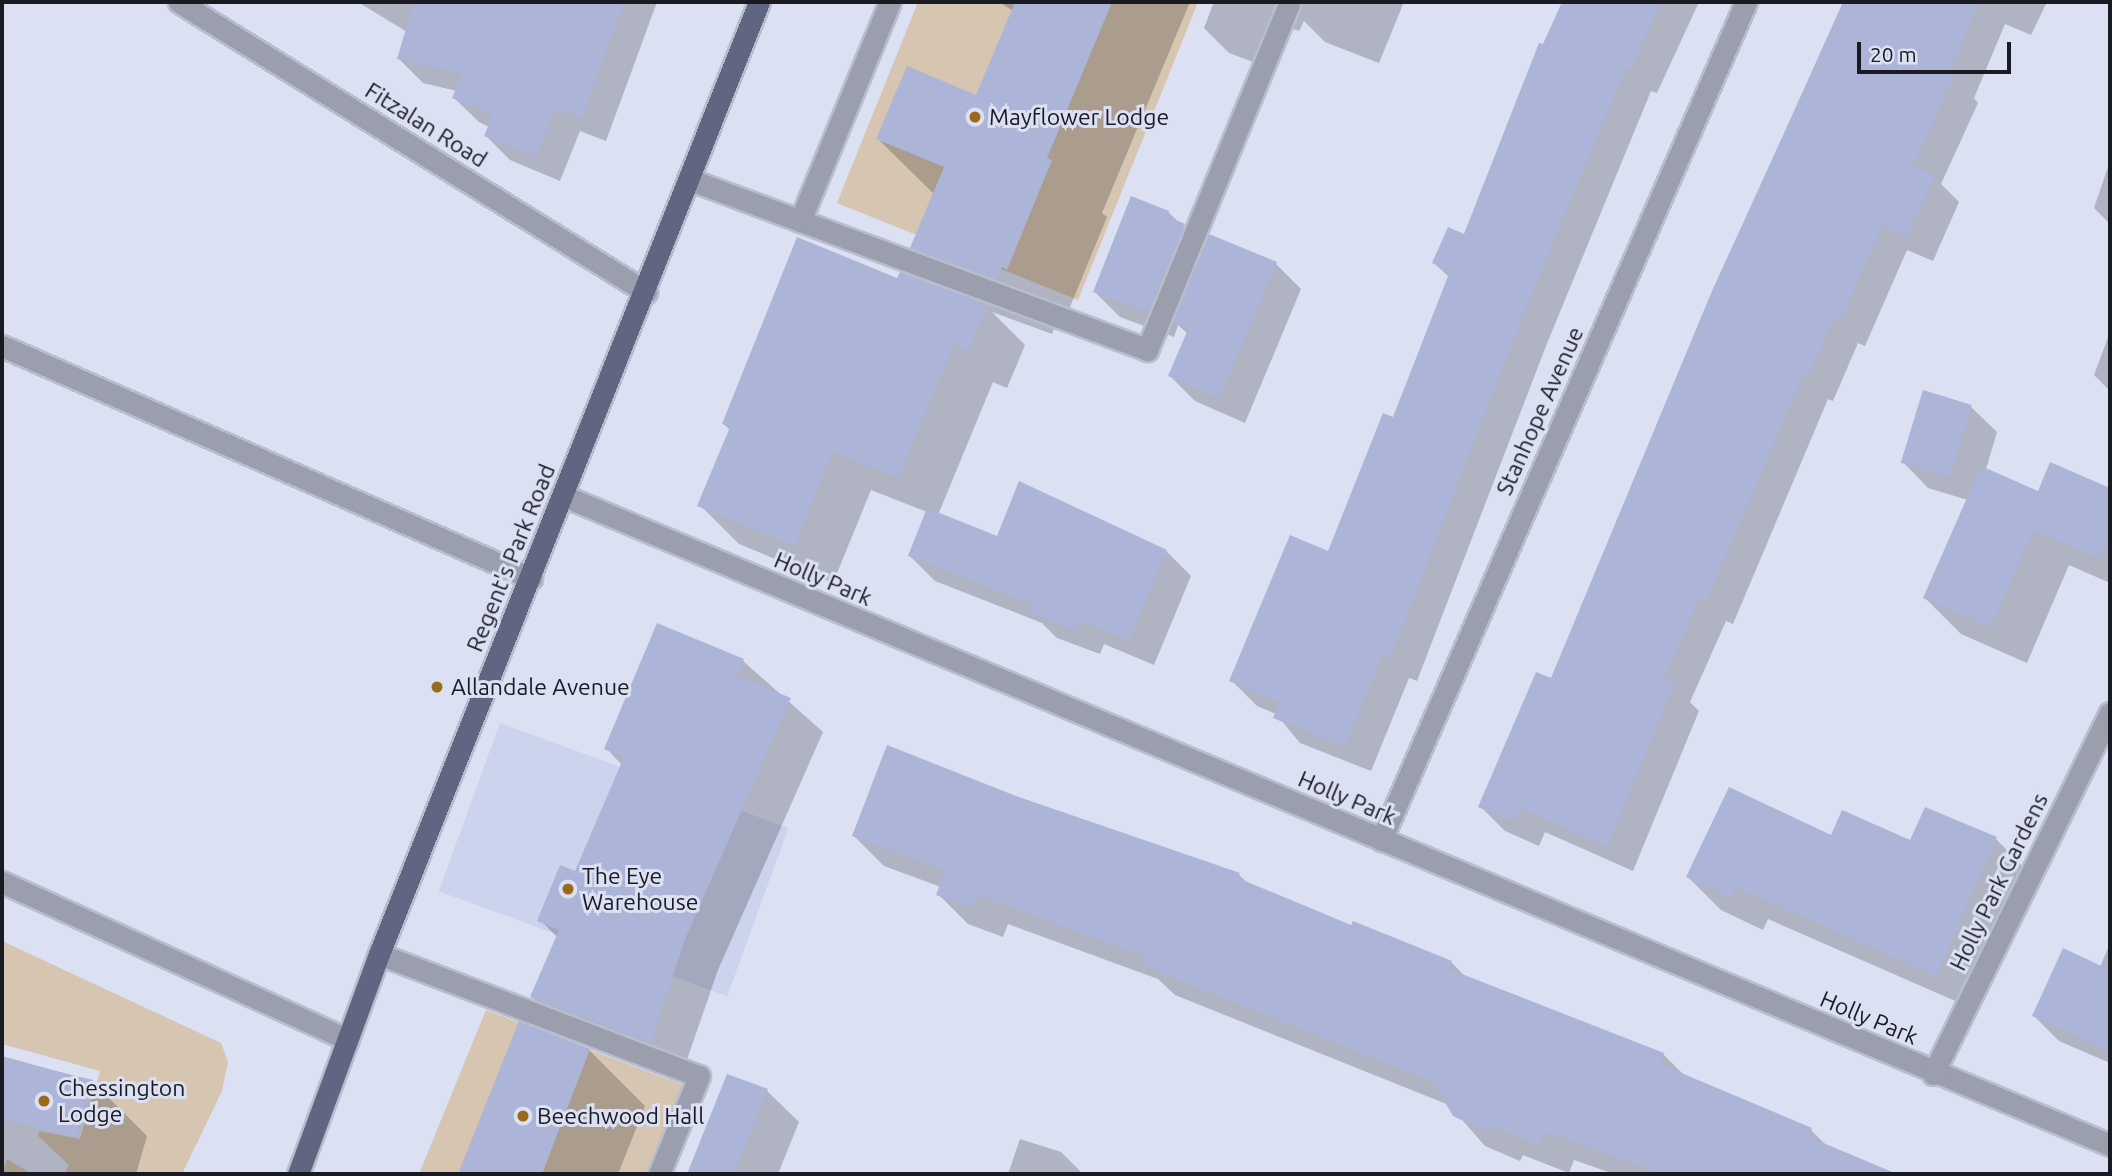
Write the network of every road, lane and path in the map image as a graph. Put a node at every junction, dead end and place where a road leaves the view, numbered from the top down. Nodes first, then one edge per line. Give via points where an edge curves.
1 (179, 2) edge
2 (759, 2) edge
3 (890, 2) edge
4 (1290, 2) edge
5 (1746, 2) edge
6 (688, 179) junction
7 (800, 221) junction
8 (646, 292) junction
9 (2, 346) edge
10 (564, 496) junction
11 (531, 578) junction
12 (2110, 713) edge
13 (1381, 840) junction
14 (2, 882) edge
15 (379, 954) junction
16 (348, 1040) junction
17 (1933, 1074) junction
18 (2110, 1145) edge
19 (298, 1174) edge
20 (659, 1174) edge

1 - 8 street, Fitzalan Road
2 - 6 main road, Regent's Park Road
3 - 7 street
4 - 7 street via 1147,350
5 - 13 street, Stanhope Avenue
6 - 7 street
6 - 8 main road, Regent's Park Road
8 - 10 main road, Regent's Park Road
9 - 11 street
10 - 11 main road, Regent's Park Road
10 - 13 street, Holly Park
11 - 15 main road, Regent's Park Road
12 - 17 street, Holly Park Gardens
13 - 17 street, Holly Park
14 - 16 street
15 - 16 main road, Regent's Park Road
15 - 20 street via 699,1076
16 - 19 main road, Regent's Park Road
17 - 18 street, Holly Park

